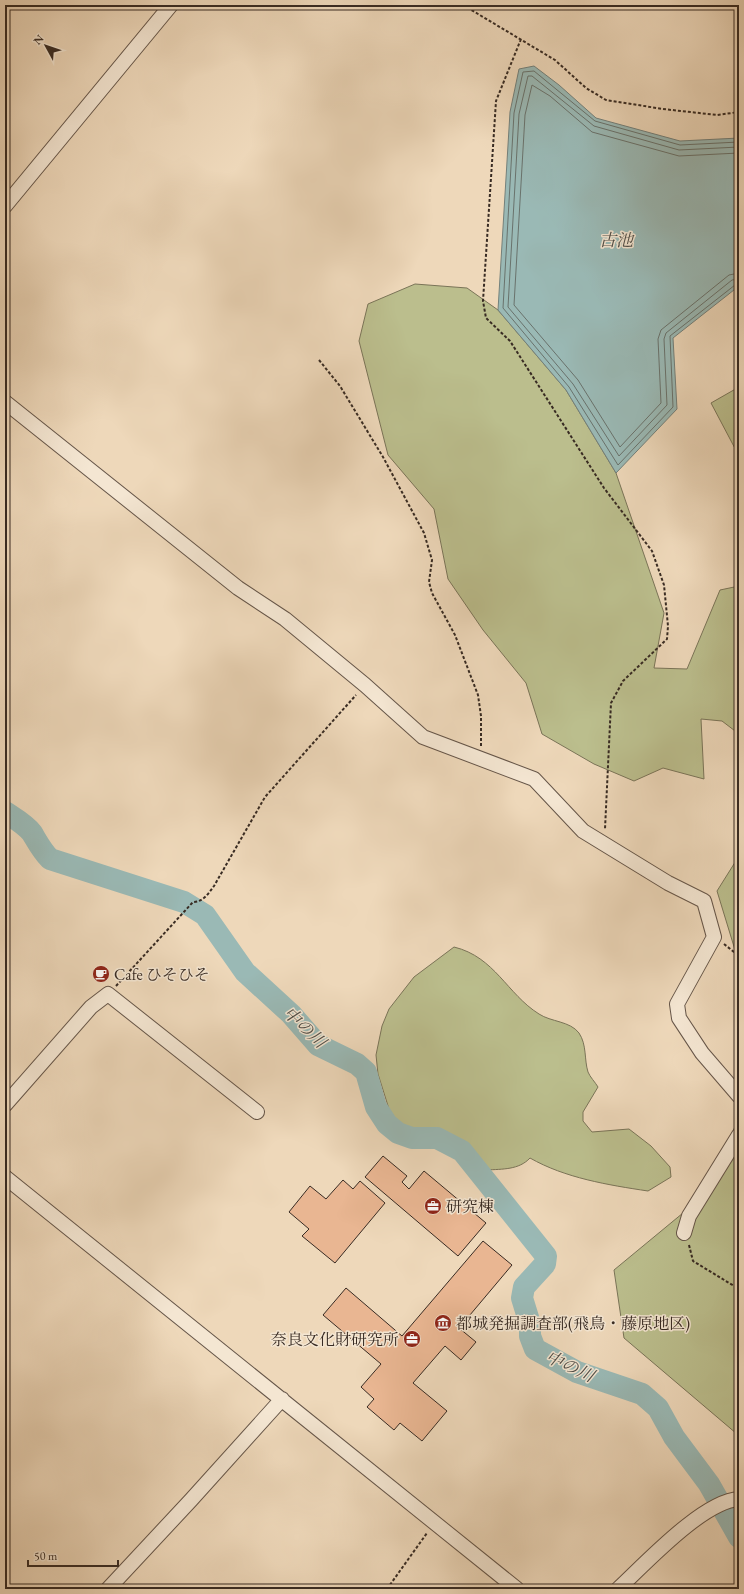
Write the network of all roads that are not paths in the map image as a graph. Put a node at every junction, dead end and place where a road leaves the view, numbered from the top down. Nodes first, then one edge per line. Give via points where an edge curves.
1 (170, 5) edge
2 (5, 206) edge
3 (5, 402) edge
4 (739, 1096) edge
5 (5, 1105) edge
6 (257, 1112) dead end
7 (739, 1135) edge
8 (5, 1177) edge
9 (684, 1233) road end
10 (282, 1399) junction
11 (739, 1499) edge
12 (108, 1589) edge
13 (517, 1589) edge
14 (618, 1589) edge

1 - 2 street
3 - 4 street via 238,588 286,619 423,737 534,779 583,830 668,883 704,901 714,937 677,1004 679,1018 702,1053
5 - 6 street via 91,1007 108,994
7 - 9 street via 689,1216
8 - 10 street
10 - 12 street
10 - 13 street
11 - 14 street via 718,1506 688,1526

